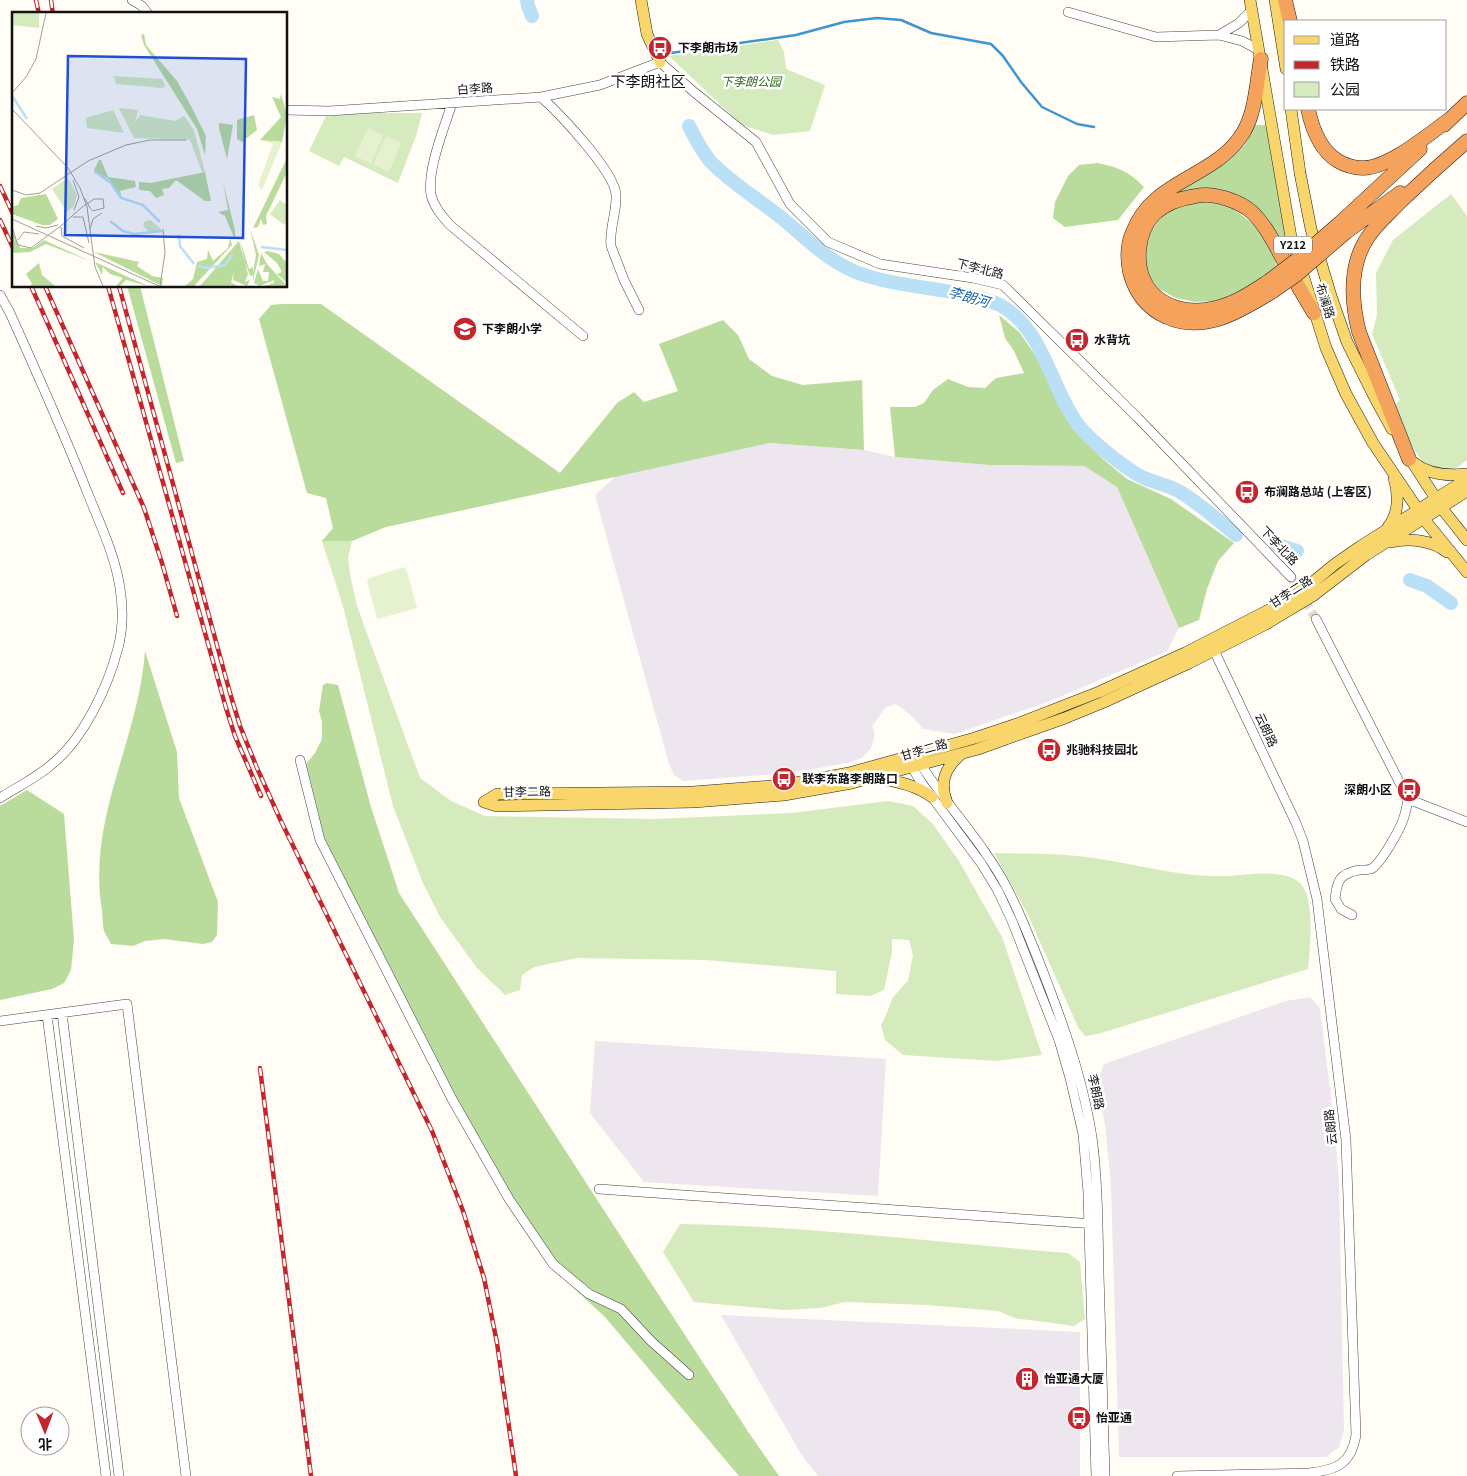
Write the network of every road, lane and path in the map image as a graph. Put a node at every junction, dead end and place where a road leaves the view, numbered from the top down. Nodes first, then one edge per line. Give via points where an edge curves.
1 (132, 0) edge
2 (641, 0) edge
3 (1275, 0) edge
4 (1285, 0) edge
5 (1251, 5) edge
6 (146, 12) edge
7 (1068, 12) dead end
8 (1290, 20) edge
9 (1218, 35) junction
10 (1260, 54) junction
11 (1284, 56) edge
12 (660, 62) junction
13 (542, 97) junction
14 (452, 103) junction
15 (1467, 103) edge
16 (288, 110) edge
17 (1291, 110) edge
18 (1308, 110) edge
19 (1450, 119) junction
20 (1467, 141) edge
21 (1431, 173) junction
22 (1343, 228) junction
23 (1271, 286) junction
24 (0, 296) edge
25 (639, 310) dead end
26 (1314, 313) junction
27 (583, 336) dead end
28 (1409, 459) junction
29 (1392, 471) junction
30 (1467, 474) edge
31 (1467, 479) edge
32 (1467, 492) edge
33 (1438, 503) junction
34 (1421, 514) junction
35 (1384, 538) junction
36 (1467, 540) edge
37 (1453, 557) junction
38 (1467, 572) edge
39 (1291, 576) tunnel mouth
40 (1316, 619) tunnel mouth
41 (1212, 645) junction
42 (961, 754) junction
43 (300, 760) dead end
44 (913, 762) junction
45 (864, 780) junction
46 (932, 797) junction
47 (0, 798) edge
48 (1408, 798) junction
49 (947, 803) junction
50 (1467, 822) edge
51 (1352, 915) dead end
52 (62, 1013) junction
53 (47, 1015) junction
54 (0, 1021) edge
55 (599, 1189) dead end
56 (1093, 1224) junction
57 (689, 1374) dead end
58 (106, 1476) edge
59 (119, 1476) edge
60 (186, 1476) edge
61 (1096, 1476) edge
62 (1105, 1476) edge
63 (1177, 1476) edge

1 - 6 street
2 - 12 main road via 647,34
3 - 11 main road
4 - 8 highway
5 - 9 street via 1239,23
5 - 10 main road, 布澜路 / Y212
7 - 9 street via 1156,37
9 - 10 street via 1242,41
10 - 23 highway via 1249,122 1240,138 1227,152 1151,202 1136,223 1128,242 1128,264 1132,282 1140,296 1154,310 1185,322 1229,316 1244,309
10 - 26 main road, 布澜路 / Y212 via 1291,238
12 - 13 street, 白李路 via 600,85
12 - 39 street, 下李北路 via 756,142 790,204 828,242 880,264 1003,285
13 - 14 street, 白李路
13 - 25 street via 601,163 615,185 610,240
14 - 16 street, 白李路 via 329,111
14 - 27 street via 430,182 438,212
15 - 19 highway
17 - 28 main road, 布澜路 / Y212 via 1311,229 1331,296 1347,342
18 - 19 highway via 1324,149 1343,164 1364,168 1400,155
19 - 22 highway
20 - 21 highway
21 - 22 highway
21 - 28 highway via 1374,229 1362,246 1354,272 1354,313
22 - 23 highway, bridge via 1302,256
23 - 26 highway via 1215,308 1178,309 1160,300 1142,278 1138,260 1145,227 1154,214 1182,198 1219,196 1236,203 1252,212 1264,227
24 - 47 street via 62,428 106,540 120,587 122,623 118,648 98,702 69,747 51,765
26 - 29 main road, 布澜路 / Y212 via 1346,394
28 - 30 main road via 1430,472
28 - 33 main road, 布澜路 / Y212
29 - 34 main road, 布澜路 / Y212
29 - 35 main road via 1397,507
31 - 33 main road, 甘李二路
32 - 33 main road, 甘李二路
33 - 34 main road, 甘李二路
33 - 36 main road, 布澜路 / Y212
34 - 35 main road, 甘李二路
34 - 37 main road, 布澜路 / Y212
35 - 37 main road via 1422,541 1443,548
35 - 41 main road, 甘李二路 via 1314,595 1290,610
37 - 38 main road, 布澜路 / Y212
40 - 48 street
41 - 42 main road, 甘李二路 via 1158,678 1065,718
41 - 44 main road, 甘李二路 via 1061,707
41 - 63 street, 云朗路 via 1296,824 1317,899 1346,1140 1356,1435 1354,1448 1347,1459 1338,1467 1324,1472
42 - 44 main road, 甘李二路
42 - 49 main road via 947,769 944,794
43 - 57 street via 320,840 452,1098 509,1200 553,1264 589,1294 621,1309 651,1342
44 - 45 main road, 甘李二路
44 - 45 main road, 甘李二路 via 784,785 694,792 496,794 484,802 497,806 694,802 784,796
44 - 46 street, 李朗路
44 - 49 street, 李朗路
45 - 46 main road via 906,784
46 - 56 street, 李朗路 via 998,891 1059,1040 1078,1108
48 - 50 street
48 - 51 street via 1404,818 1379,862 1371,869 1345,874 1338,880 1335,899 1341,909
49 - 56 street, 李朗路 via 989,858 1006,887 1067,1037 1080,1076 1092,1136 1096,1173
52 - 53 street
52 - 59 street
52 - 60 street via 127,1004
53 - 54 street
53 - 58 street
55 - 56 street
56 - 61 street, 李朗路
56 - 62 street, 李朗路

